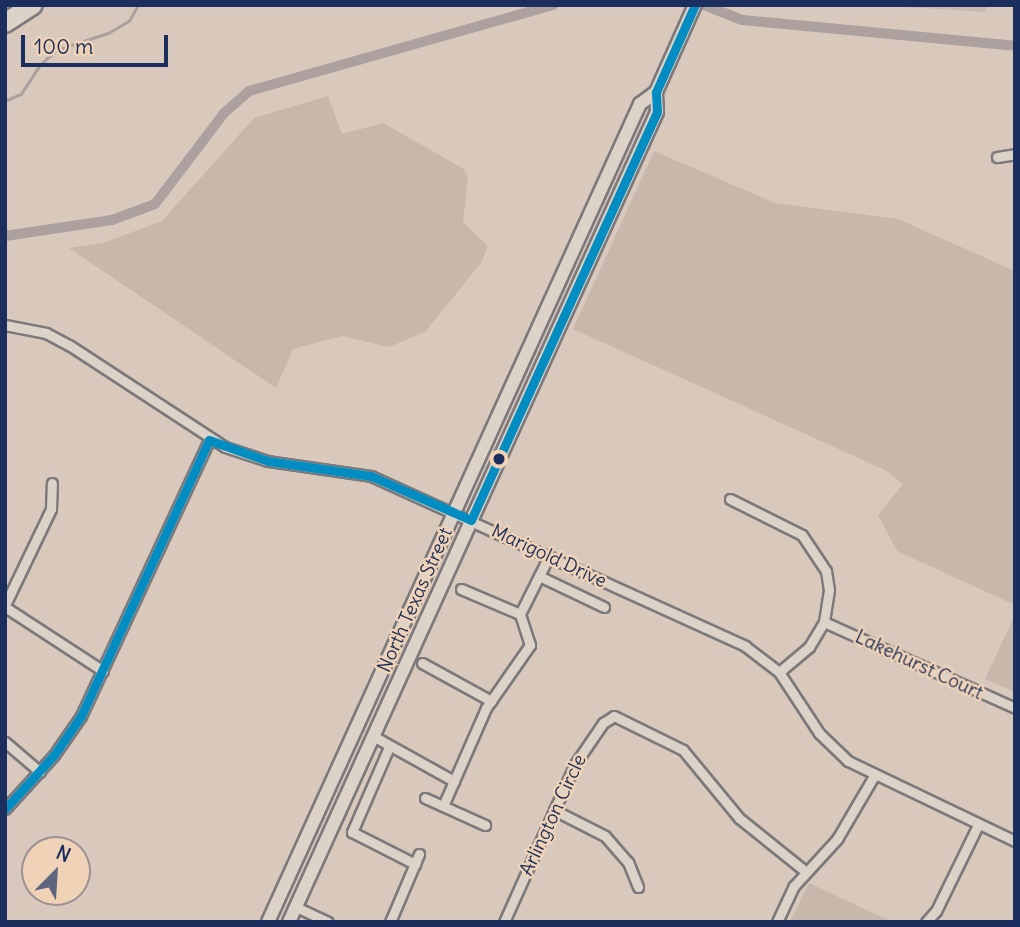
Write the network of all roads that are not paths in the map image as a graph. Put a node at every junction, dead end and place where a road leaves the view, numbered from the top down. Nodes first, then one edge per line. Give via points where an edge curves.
1 (33, 5) edge
2 (694, 7) edge
3 (5, 23) edge
4 (656, 92) junction
5 (1015, 154) edge
6 (997, 157) dead end
7 (5, 325) edge
8 (209, 440) junction
9 (52, 483) dead end
10 (730, 499) dead end
11 (454, 513) junction
12 (471, 520) junction
13 (550, 556) junction
14 (539, 576) junction
15 (461, 589) dead end
16 (5, 606) edge
17 (604, 607) dead end
18 (520, 614) junction
19 (824, 622) junction
20 (422, 663) dead end
21 (103, 671) junction
22 (779, 672) junction
23 (491, 701) junction
24 (1015, 708) edge
25 (373, 736) junction
26 (5, 742) edge
27 (389, 747) junction
28 (40, 772) junction
29 (874, 776) junction
30 (454, 781) junction
31 (425, 798) dead end
32 (443, 806) junction
33 (5, 809) edge
34 (554, 810) junction
35 (485, 825) dead end
36 (978, 825) junction
37 (1015, 841) edge
38 (805, 871) junction
39 (638, 887) dead end
40 (296, 907) junction
41 (314, 919) edge
42 (268, 922) edge
43 (289, 922) edge
44 (328, 922) edge
45 (390, 922) edge
46 (504, 922) edge
47 (778, 922) edge
48 (926, 922) edge

1 - 3 highway
2 - 4 main road, North Texas Street
4 - 11 main road, North Texas Street via 640,104
4 - 12 main road, North Texas Street via 657,112
5 - 6 street
7 - 8 street, Marigold Drive via 46,334 69,345
8 - 11 street, Marigold Drive via 268,461 371,476
8 - 21 street
9 - 16 street via 51,509
10 - 19 street via 786,524 817,553 829,590
11 - 12 street, Marigold Drive
11 - 42 main road, North Texas Street
12 - 13 street, Marigold Drive
12 - 25 main road, North Texas Street
13 - 14 street
13 - 22 street, Marigold Drive via 745,646
14 - 17 street
14 - 18 street
15 - 18 street
16 - 21 street
18 - 23 street via 530,645
19 - 22 street via 808,647
19 - 24 street, Lakehurst Court
20 - 23 street
21 - 28 street via 69,736
22 - 29 street, Marigold Drive via 833,748
23 - 30 street
25 - 27 street
25 - 40 main road, North Texas Street
26 - 28 street
27 - 30 street
27 - 45 street via 352,832 417,859
28 - 33 street
29 - 36 street, Marigold Drive
29 - 38 street via 838,839
30 - 32 street
31 - 32 street
32 - 35 street
34 - 38 street, Arlington Circle via 586,743 614,716 682,750 739,818
34 - 39 street via 605,836 628,862
34 - 46 street, Arlington Circle
36 - 37 street, Marigold Drive
36 - 48 street via 936,911
38 - 47 street
40 - 41 street
40 - 43 main road, North Texas Street
41 - 44 street

